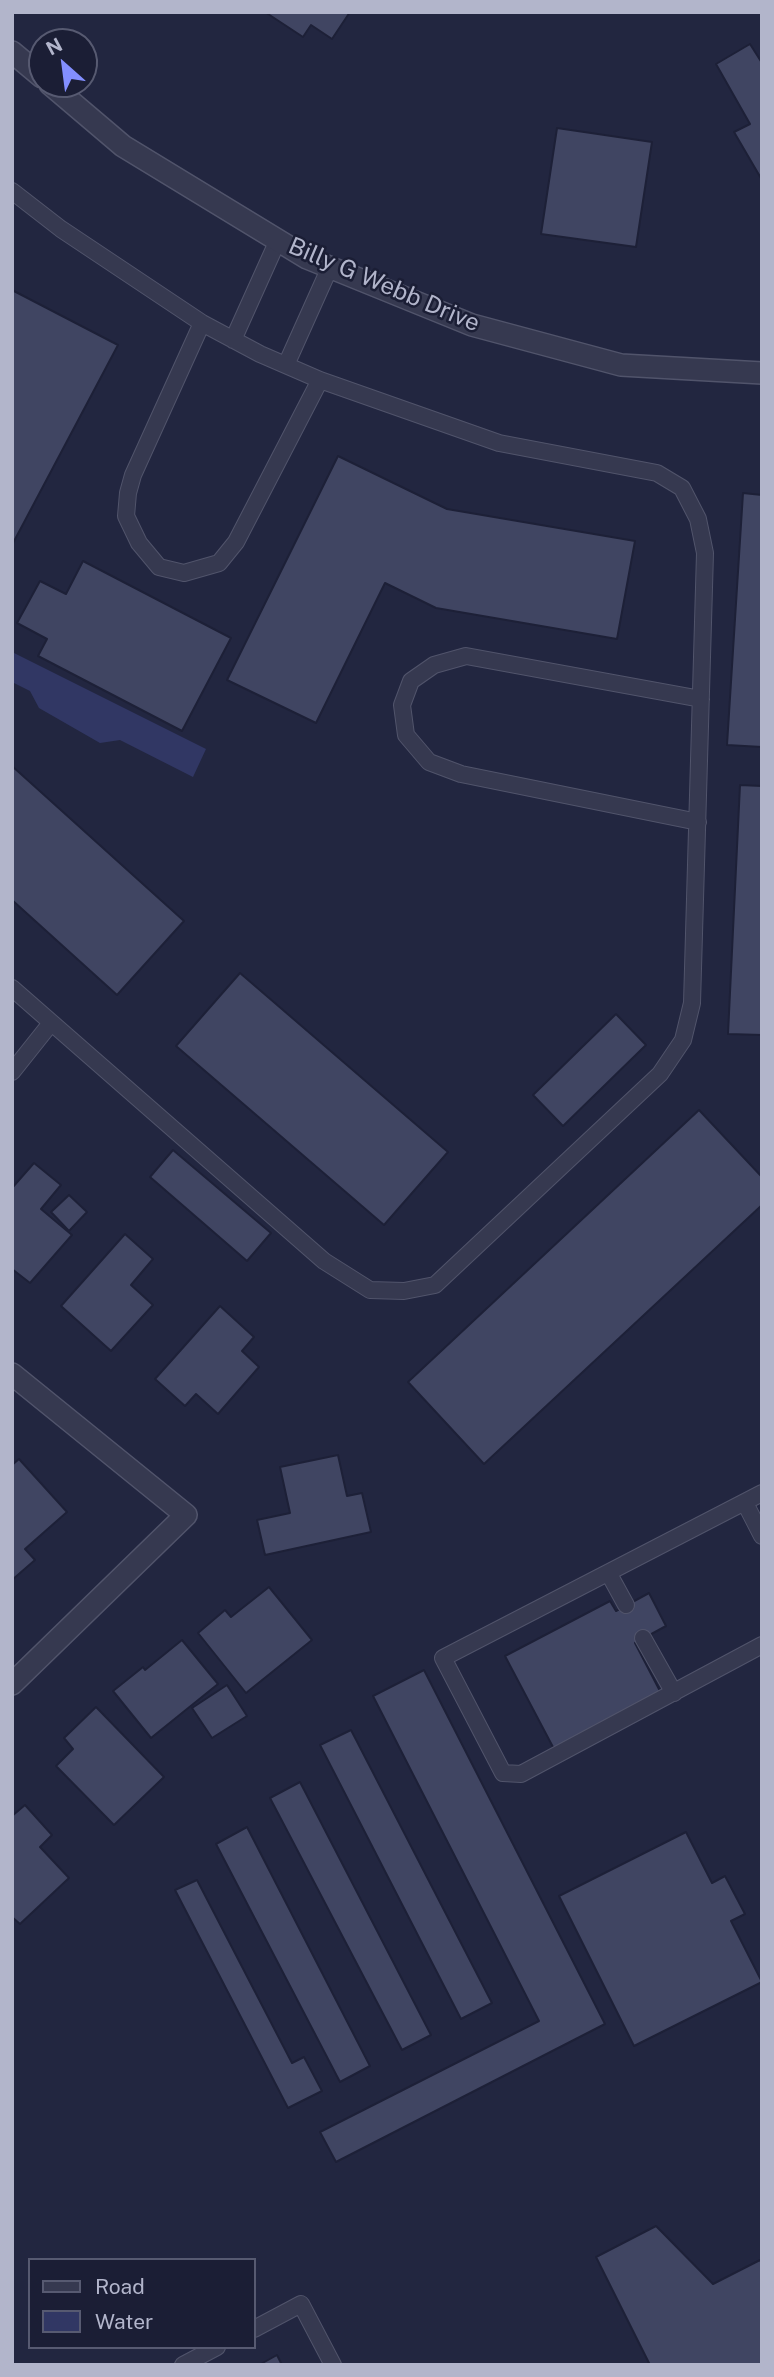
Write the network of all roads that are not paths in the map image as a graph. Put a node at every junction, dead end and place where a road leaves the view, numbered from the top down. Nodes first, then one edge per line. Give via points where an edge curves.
1 (12, 52) edge
2 (28, 66) edge
3 (66, 98) edge
4 (12, 191) edge
5 (278, 240) junction
6 (330, 267) junction
7 (202, 323) junction
8 (233, 340) junction
9 (286, 365) junction
10 (762, 373) edge
11 (320, 380) junction
12 (701, 699) junction
13 (698, 822) junction
14 (12, 988) edge
15 (51, 1023) junction
16 (12, 1072) edge
17 (12, 1374) edge
18 (762, 1493) edge
19 (745, 1503) junction
20 (762, 1536) edge
21 (609, 1574) junction
22 (626, 1605) dead end
23 (643, 1638) dead end
24 (762, 1645) edge
25 (12, 1684) edge
26 (674, 1693) junction
27 (256, 2328) edge
28 (213, 2349) edge
29 (183, 2365) edge
30 (333, 2365) edge

1 - 2 street
3 - 5 street, Billy G Webb Drive via 123,146
4 - 7 lane
5 - 6 street, Billy G Webb Drive
5 - 8 lane
6 - 9 lane
6 - 10 street, Billy G Webb Drive via 472,325 621,365
7 - 8 lane
7 - 11 lane via 128,493 126,516 139,543 159,567 184,573 219,563 236,542
8 - 9 lane
9 - 11 lane
11 - 12 lane via 499,443 657,473 682,488 698,519 705,553
12 - 13 lane
12 - 13 lane via 466,656 435,665 411,681 402,705 406,735 429,762 461,774
13 - 15 lane via 692,1003 683,1040 660,1074 435,1285 404,1291 370,1290 324,1261
14 - 15 lane
15 - 16 lane
17 - 25 street via 186,1515
18 - 19 lane
19 - 20 lane
19 - 21 lane
21 - 22 lane
21 - 26 lane via 443,1658 503,1773 521,1774
23 - 26 lane
24 - 26 lane
27 - 30 lane via 301,2304
28 - 29 lane

